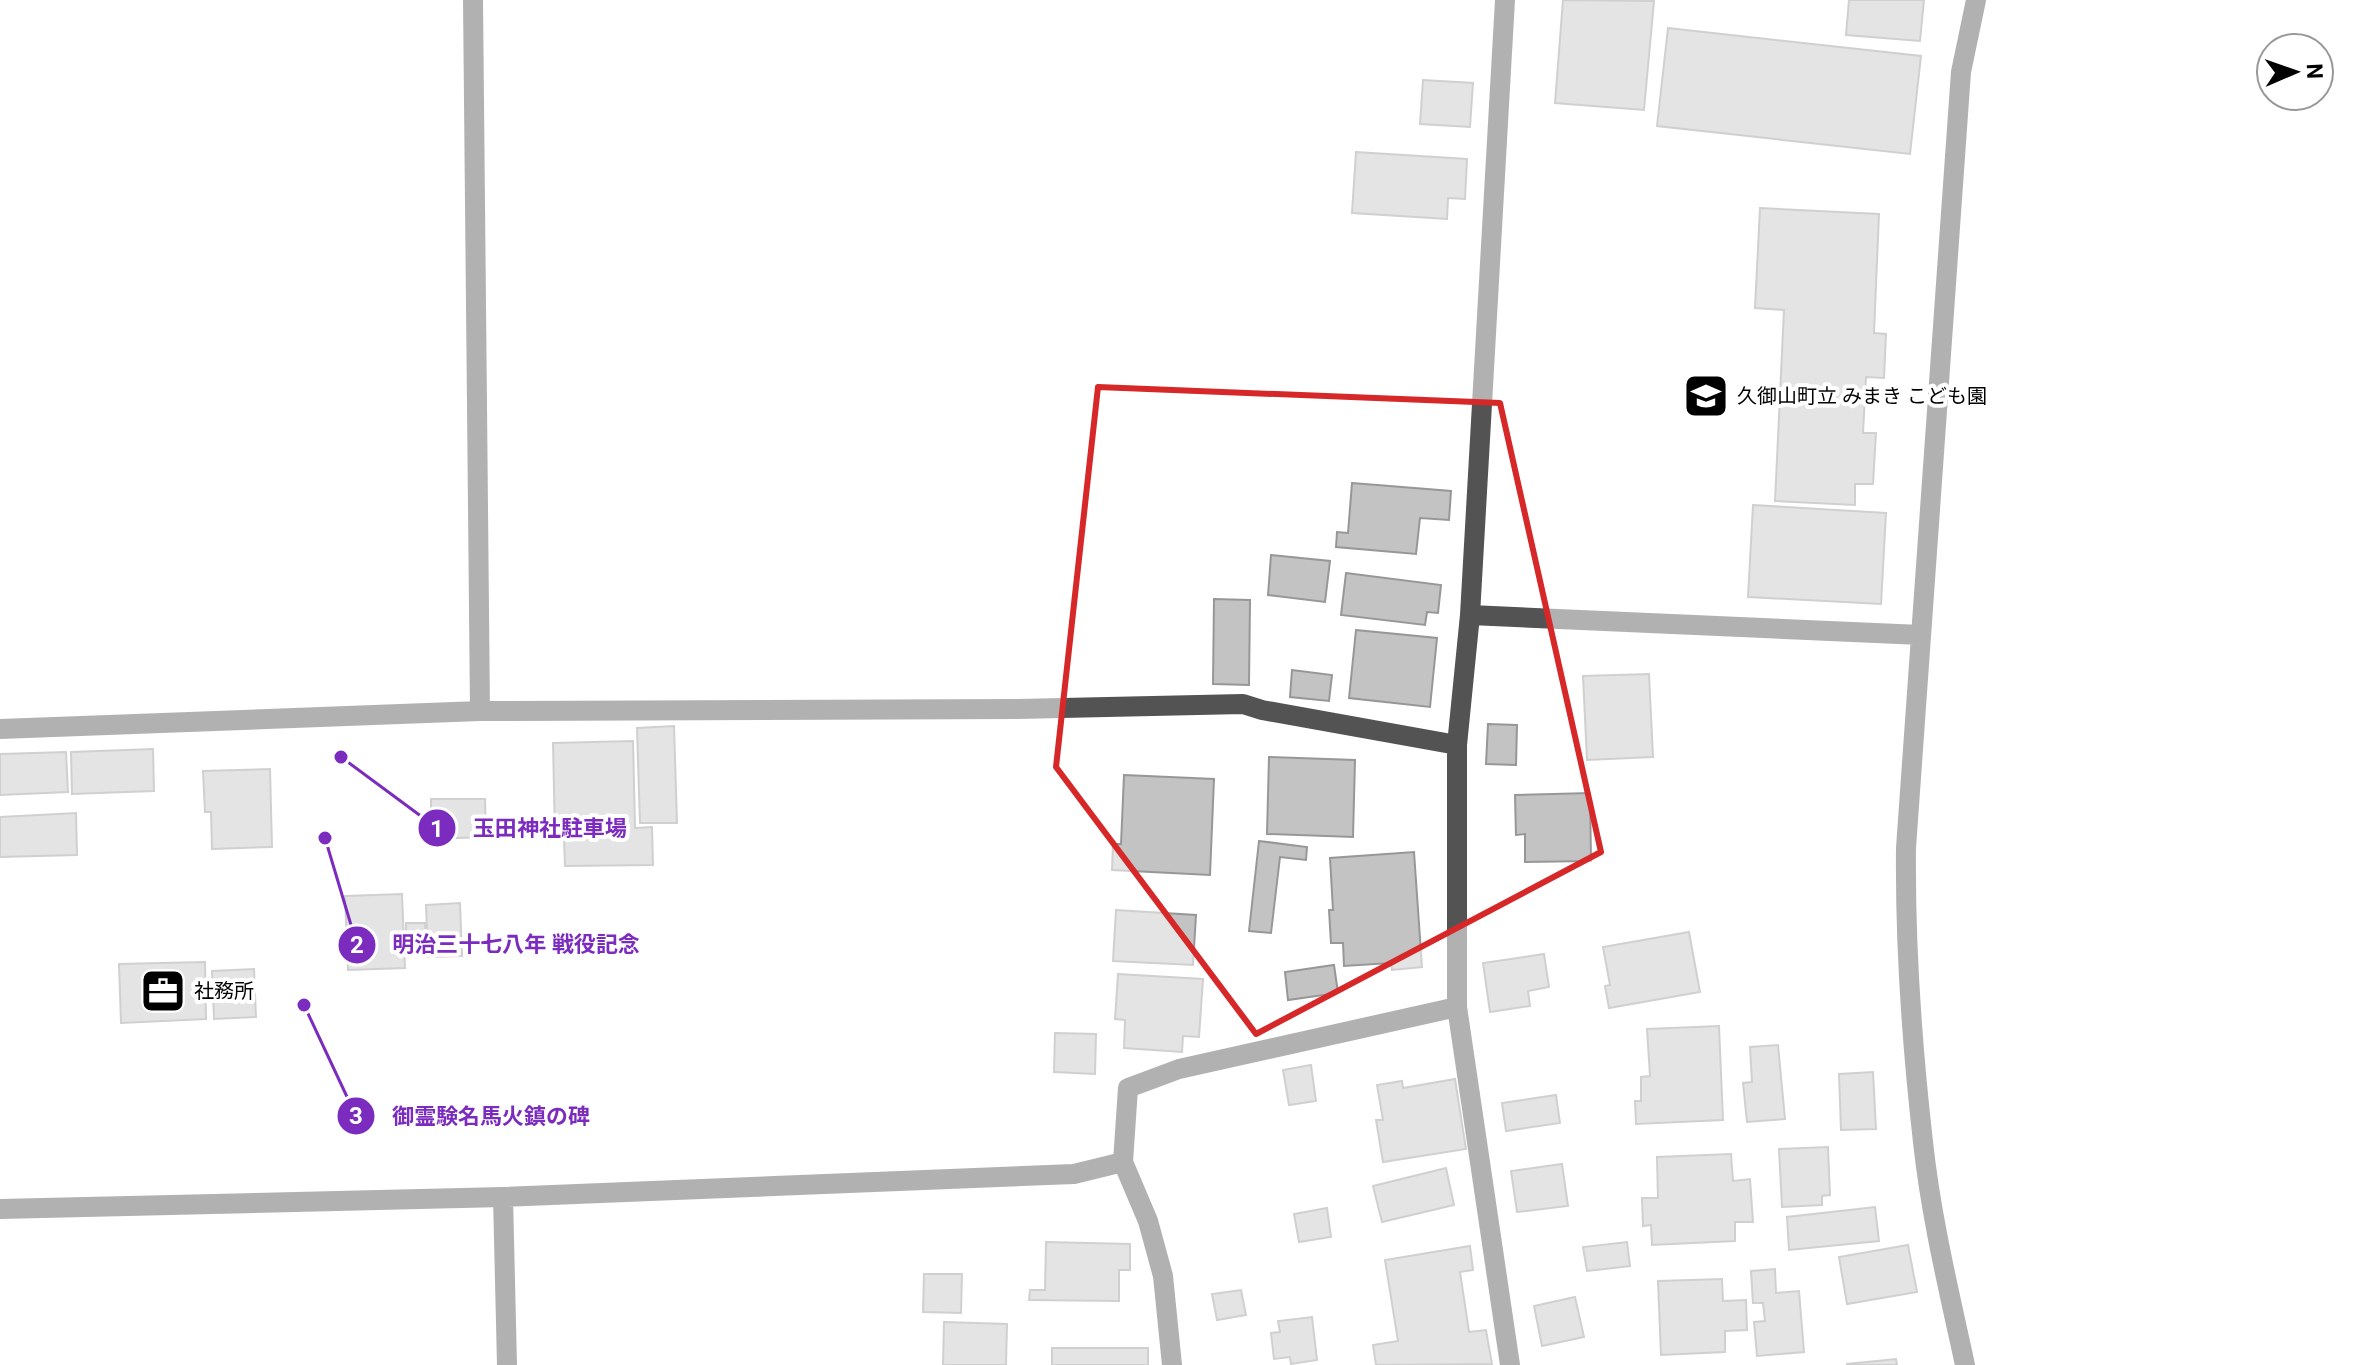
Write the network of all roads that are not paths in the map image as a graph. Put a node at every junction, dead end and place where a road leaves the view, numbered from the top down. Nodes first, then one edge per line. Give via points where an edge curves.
1 (473, 0) edge
2 (1505, 0) edge
3 (1976, 0) edge
4 (1470, 615) junction
5 (1921, 635) junction
6 (480, 711) junction
7 (0, 729) edge
8 (1457, 745) junction
9 (1457, 1007) junction
10 (1123, 1162) junction
11 (503, 1197) junction
12 (0, 1209) edge
13 (507, 1365) edge
14 (1172, 1365) edge
15 (1510, 1365) edge
16 (1965, 1365) edge

1 - 6 street
2 - 4 street
3 - 5 street via 1961,72
4 - 5 street
4 - 8 street
5 - 16 street via 1906,921 1923,1143
6 - 7 street
6 - 8 street via 1243,704
8 - 9 street
9 - 10 street via 1179,1069 1128,1088
9 - 15 street
10 - 11 street via 1074,1174
10 - 14 street via 1148,1221 1163,1276
11 - 12 street
11 - 13 street

